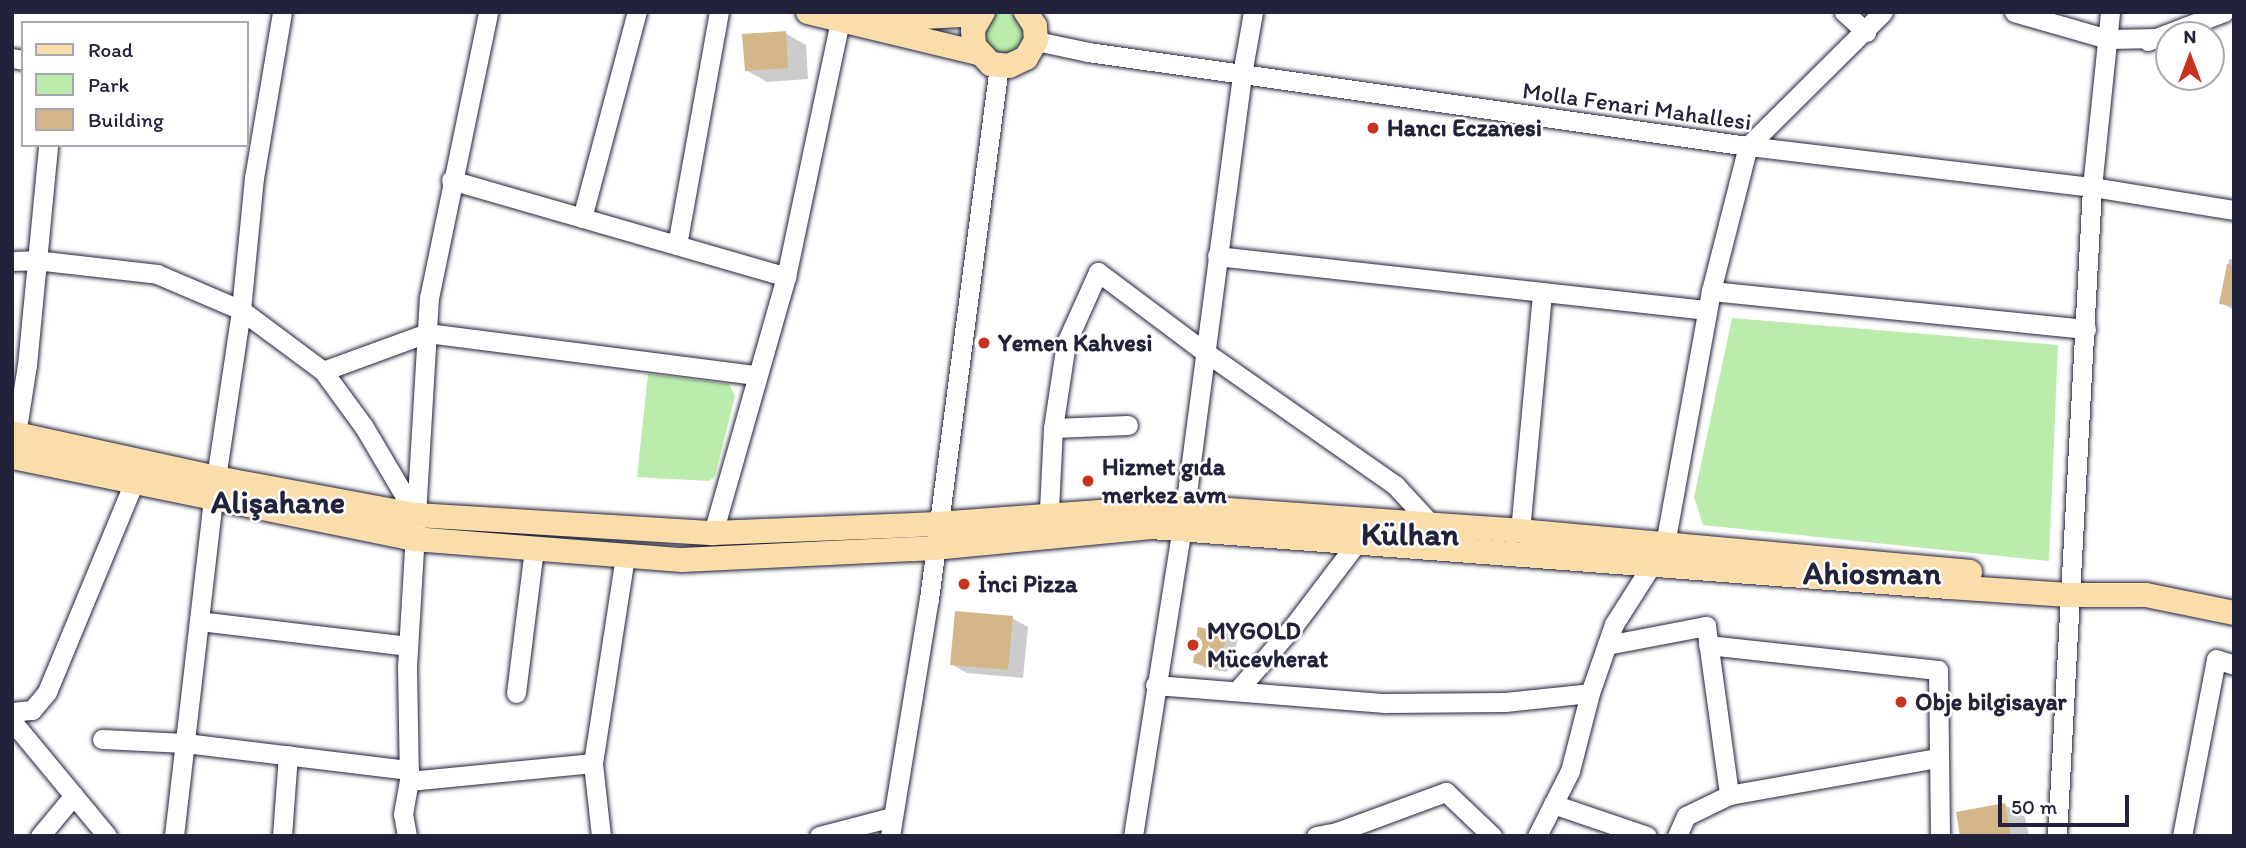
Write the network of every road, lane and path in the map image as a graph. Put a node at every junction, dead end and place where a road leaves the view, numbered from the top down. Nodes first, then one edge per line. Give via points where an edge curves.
1 (282, 12) edge
2 (488, 12) edge
3 (637, 12) edge
4 (719, 12) edge
5 (808, 12) edge
6 (1254, 12) edge
7 (1844, 12) edge
8 (1883, 12) edge
9 (2014, 12) edge
10 (2110, 12) edge
11 (2224, 12) edge
12 (982, 13) edge
13 (840, 16) edge
14 (1031, 21) edge
15 (1866, 32) junction
16 (2108, 47) junction
17 (988, 60) junction
18 (1241, 74) junction
19 (1748, 146) junction
20 (48, 147) edge
21 (451, 180) junction
22 (2092, 187) junction
23 (2234, 210) edge
24 (582, 218) junction
25 (677, 245) junction
26 (1217, 256) junction
27 (35, 260) junction
28 (12, 261) edge
29 (786, 276) junction
30 (1542, 292) junction
31 (1709, 300) junction
32 (241, 310) junction
33 (2086, 329) junction
34 (427, 333) junction
35 (1205, 352) junction
36 (323, 371) junction
37 (755, 375) junction
38 (1128, 425) dead end
39 (1053, 428) junction
40 (13, 445) edge
41 (134, 482) junction
42 (214, 488) junction
43 (1183, 518) junction
44 (1431, 524) junction
45 (415, 527) junction
46 (1048, 527) junction
47 (1520, 531) junction
48 (713, 533) junction
49 (936, 536) junction
50 (1358, 541) junction
51 (534, 549) junction
52 (1659, 554) junction
53 (625, 556) junction
54 (2069, 595) junction
55 (2234, 613) edge
56 (199, 621) junction
57 (1607, 645) junction
58 (1709, 645) junction
59 (408, 646) junction
60 (2234, 665) edge
61 (1155, 685) junction
62 (1237, 691) junction
63 (516, 693) dead end
64 (1590, 693) junction
65 (12, 712) edge
66 (12, 721) edge
67 (102, 739) dead end
68 (184, 743) junction
69 (288, 755) junction
70 (1937, 758) junction
71 (593, 763) junction
72 (409, 775) junction
73 (74, 795) junction
74 (1729, 796) junction
75 (1553, 804) junction
76 (891, 826) edge
77 (40, 836) edge
78 (107, 836) edge
79 (174, 836) edge
80 (282, 836) edge
81 (407, 836) edge
82 (601, 836) edge
83 (819, 836) edge
84 (1133, 836) edge
85 (1316, 836) edge
86 (1492, 836) edge
87 (1537, 836) edge
88 (1647, 836) edge
89 (1676, 836) edge
90 (1940, 836) edge
91 (2057, 836) edge
92 (2182, 836) edge

1 - 32 street via 254,178
2 - 21 street
3 - 24 street
4 - 25 street
5 - 13 main road
6 - 18 street
7 - 15 street
8 - 15 street
9 - 16 street
10 - 16 street
11 - 16 street via 2158,38
12 - 13 main road
12 - 17 main road via 973,29
13 - 17 main road
13 - 29 street
14 - 17 main road via 1032,50 1018,64
14 - 18 street, Molla Fenari Mahallesi via 1088,52
15 - 19 street
16 - 22 street
17 - 49 street
18 - 19 street, Molla Fenari Mahallesi
18 - 26 street
19 - 22 street, Molla Fenari Mahallesi
19 - 31 street
20 - 27 street
21 - 24 street
21 - 34 street
22 - 23 street, Molla Fenari Mahallesi
22 - 33 street
24 - 25 street
25 - 29 street
26 - 30 street
26 - 35 street
27 - 28 street
27 - 32 street via 157,275
27 - 40 street via 27,365
29 - 37 street
30 - 31 street
30 - 47 street
31 - 33 street
31 - 52 street
32 - 36 street
32 - 42 street
33 - 54 street
34 - 36 street
34 - 37 street
34 - 45 street
35 - 39 street via 1098,272 1066,343
35 - 43 street
35 - 44 street via 1395,485
36 - 45 street via 364,427
37 - 48 street
38 - 39 street
39 - 46 street
40 - 41 main road
40 - 42 main road
41 - 42 main road
41 - 65 street via 47,692 32,710
42 - 45 main road
42 - 56 street
43 - 44 main road
43 - 46 main road via 1151,527
43 - 50 main road
43 - 61 street
44 - 47 main road
45 - 48 main road
45 - 51 main road
45 - 59 street
46 - 49 main road
47 - 52 main road
48 - 49 main road
49 - 53 main road via 682,560
49 - 76 street
50 - 52 main road
50 - 62 street
51 - 53 main road
51 - 63 street
52 - 54 main road via 2040,579
52 - 57 street via 1614,624
53 - 71 street
54 - 55 main road via 2146,595
54 - 91 street
56 - 59 street
56 - 68 street
57 - 58 street via 1706,626
57 - 64 street
58 - 70 street via 1938,670
58 - 74 street
59 - 72 street
60 - 92 street via 2216,659
61 - 62 street
61 - 84 street
62 - 64 street via 1385,703 1505,702
64 - 75 street via 1570,771
66 - 73 street
67 - 68 street
68 - 69 street
68 - 79 street
69 - 72 street
69 - 80 street
70 - 74 street
70 - 90 street
71 - 72 street
71 - 82 street
72 - 81 street via 403,814
73 - 77 street
73 - 78 street
74 - 89 street via 1686,816
75 - 87 street
75 - 88 street
76 - 83 street
85 - 86 street via 1446,792

